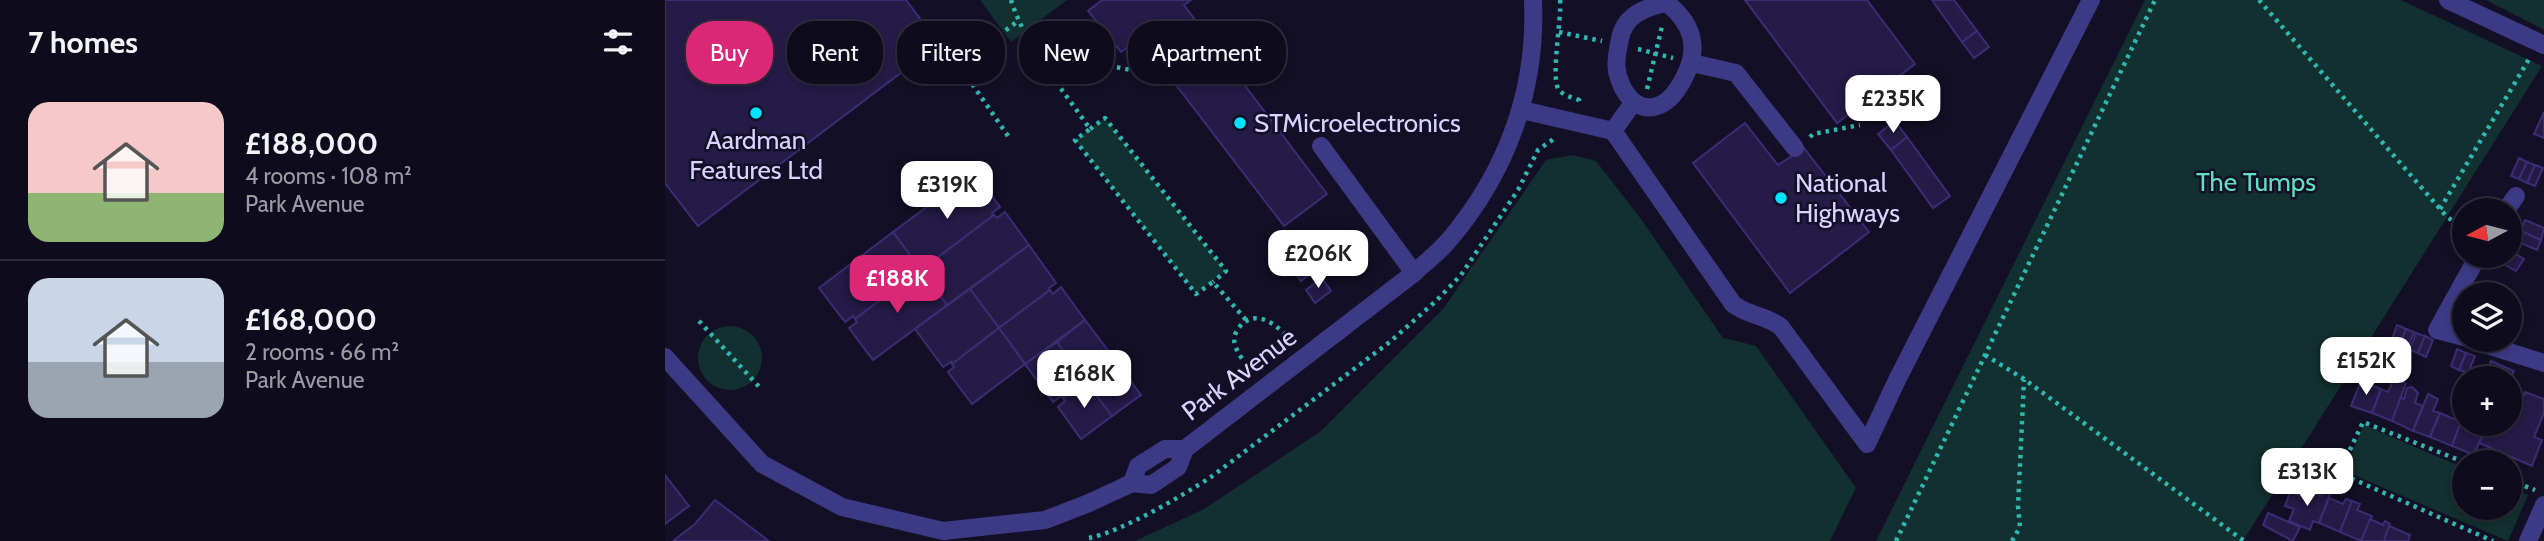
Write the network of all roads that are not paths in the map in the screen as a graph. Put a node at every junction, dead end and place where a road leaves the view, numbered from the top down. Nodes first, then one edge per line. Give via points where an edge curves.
1 (1533, 0) edge
2 (2091, 0) edge
3 (2448, 0) edge
4 (1667, 2) edge
5 (2540, 43) edge
6 (1692, 63) junction
7 (1638, 105) junction
8 (1522, 110) junction
9 (1613, 131) junction
10 (1321, 146) dead end
11 (1795, 148) road end
12 (1414, 273) junction
13 (2452, 303) edge
14 (2452, 334) edge
15 (2509, 352) edge
16 (665, 357) edge
17 (2544, 363) edge
18 (2544, 505) edge
19 (943, 536) edge
20 (2528, 541) edge

1 - 8 street, Park Avenue via 1534,27
2 - 9 street via 1867,444 1781,327 1733,304
3 - 5 street
4 - 6 street via 1690,31
4 - 7 street via 1645,7 1621,30 1616,69 1624,90
6 - 7 street via 1678,91 1660,105
6 - 11 street via 1737,73
7 - 9 street
8 - 9 street
8 - 12 street, Park Avenue via 1503,159 1478,200 1449,240
10 - 12 street
12 - 19 street, Park Avenue via 1185,449 1178,467 1151,485 1132,483 1045,520
13 - 14 street via 2437,330
15 - 17 street
16 - 19 street, Park Avenue via 762,464 842,507
18 - 20 street

